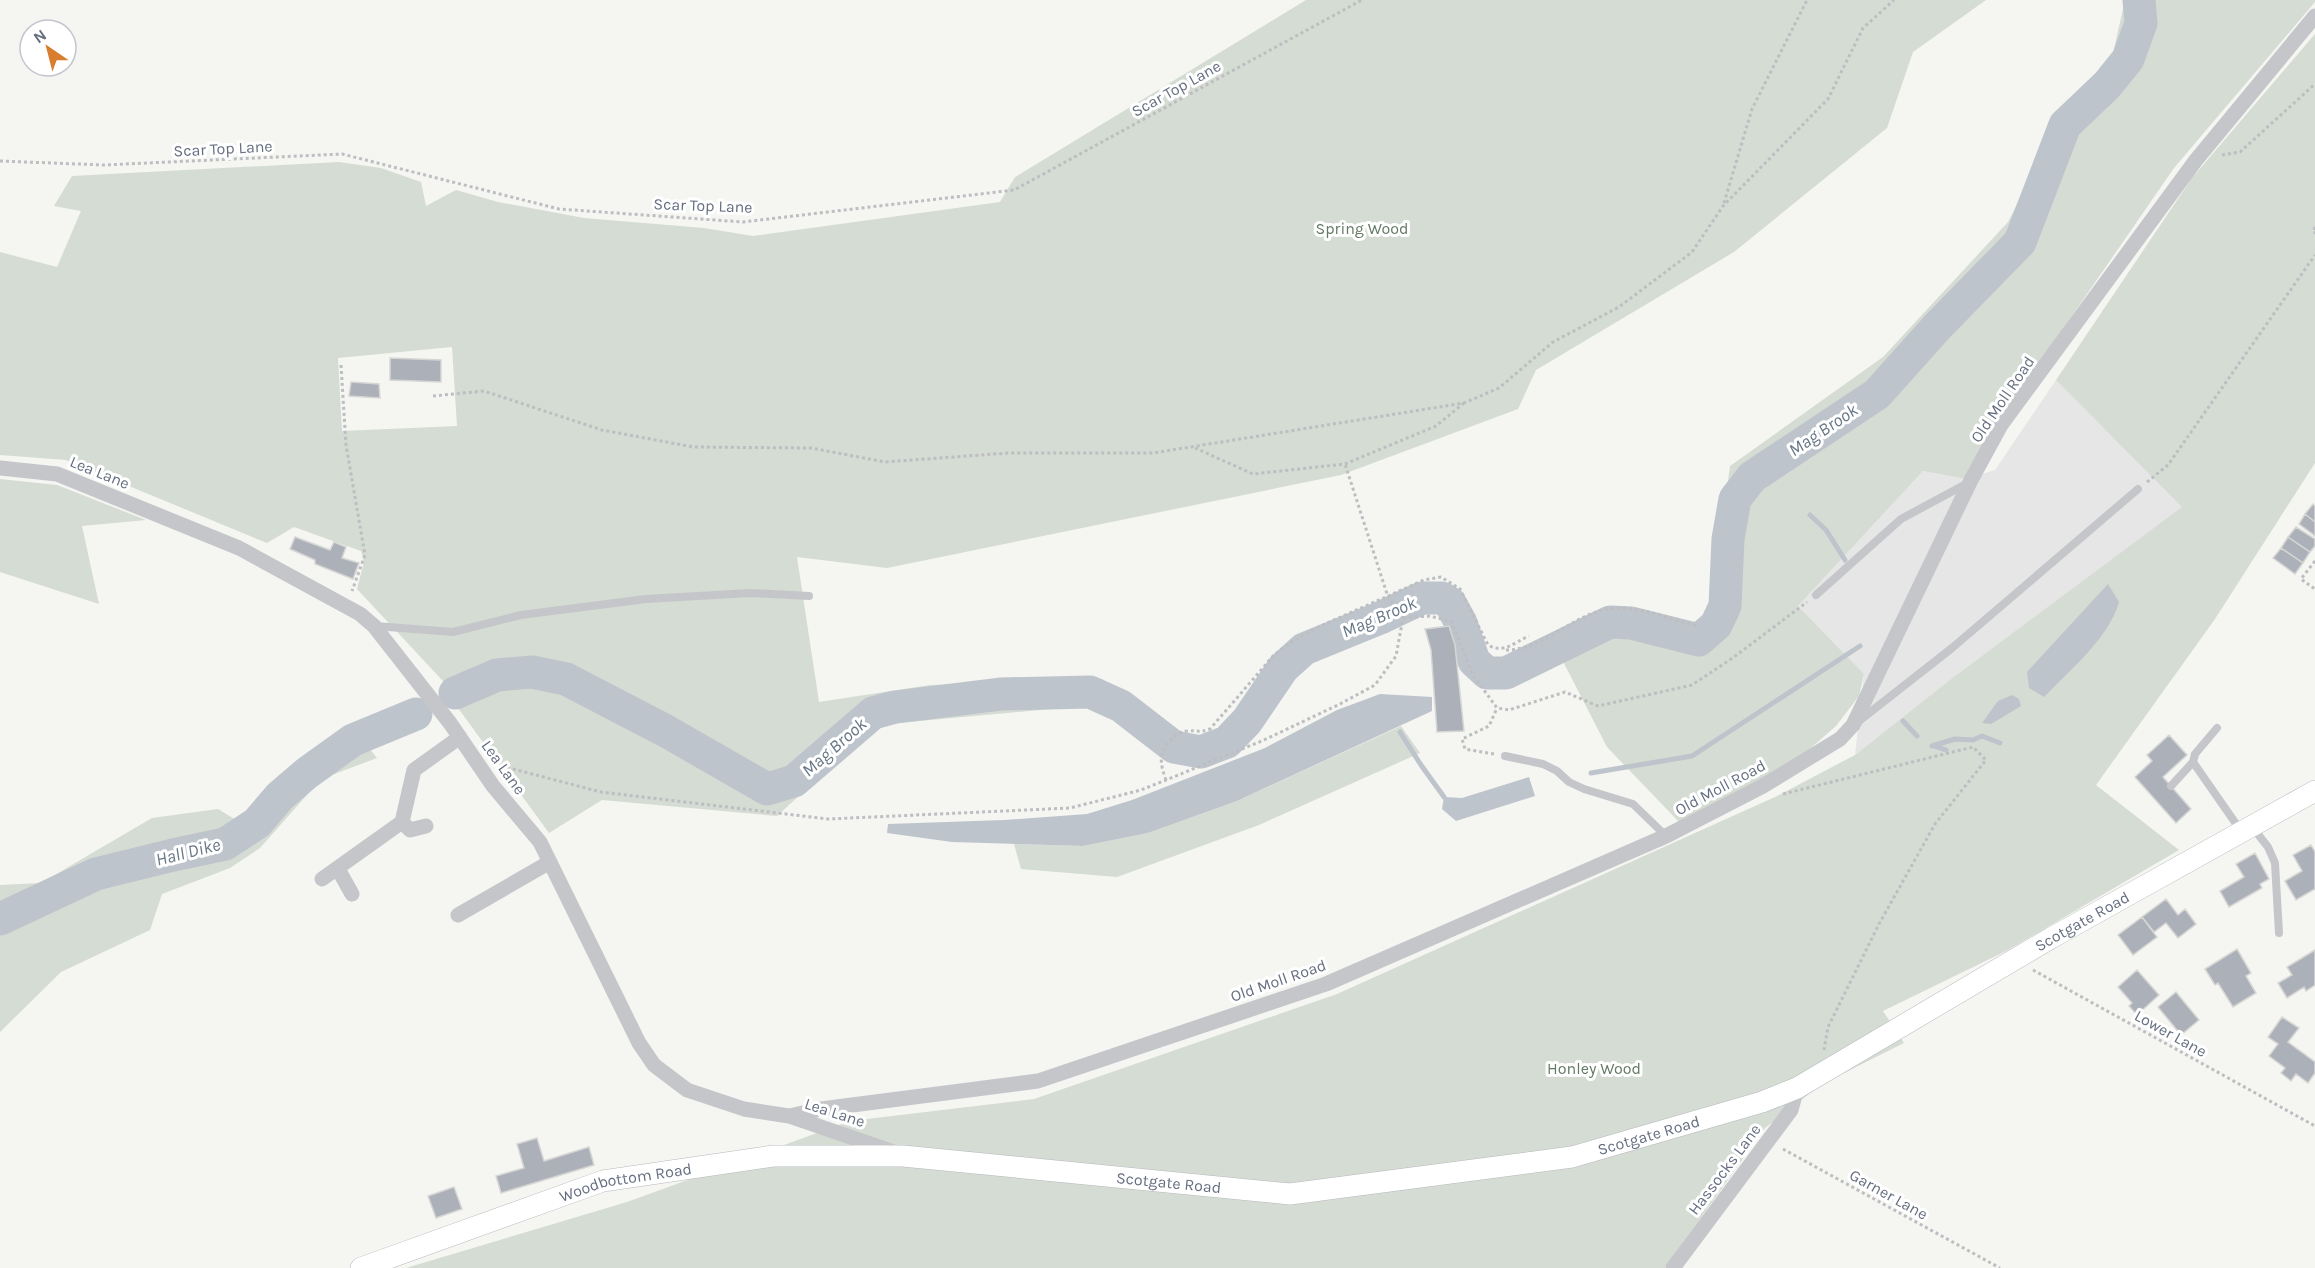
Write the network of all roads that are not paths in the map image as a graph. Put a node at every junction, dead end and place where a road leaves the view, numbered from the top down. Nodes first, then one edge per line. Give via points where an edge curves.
1 (2315, 16) edge
2 (0, 468) edge
3 (1970, 482) junction
4 (2138, 489) road end
5 (1816, 595) road end
6 (809, 596) dead end
7 (374, 626) junction
8 (1853, 725) junction
9 (2217, 728) dead end
10 (460, 737) junction
11 (1504, 756) road end
12 (2193, 762) junction
13 (2171, 786) dead end
14 (2315, 791) edge
15 (402, 822) junction
16 (426, 826) dead end
17 (2247, 829) junction
18 (1666, 836) junction
19 (550, 862) junction
20 (338, 869) junction
21 (322, 879) dead end
22 (352, 894) dead end
23 (458, 915) dead end
24 (2279, 933) dead end
25 (1797, 1088) junction
26 (789, 1116) junction
27 (903, 1156) junction
28 (361, 1268) edge
29 (1673, 1268) edge

1 - 3 street, Old Moll Road via 2196,160 2001,425
2 - 7 street, Lea Lane via 57,474 239,548 360,614
3 - 5 lane via 1901,519
3 - 8 street, Old Moll Road
4 - 8 lane via 1952,648
6 - 7 lane via 750,593 646,599 521,615 453,632
7 - 10 street, Lea Lane
8 - 18 street, Old Moll Road via 1840,738 1763,786
9 - 12 lane
10 - 15 street via 414,770
10 - 19 street, Lea Lane via 540,842
11 - 18 lane via 1543,764 1584,789 1633,804
12 - 13 lane
12 - 17 lane
14 - 17 street, Scotgate Road
15 - 16 street via 410,830
15 - 20 street
17 - 24 lane via 2268,847 2275,863
17 - 25 street, Scotgate Road via 2051,938
18 - 26 street, Old Moll Road via 1326,984 1038,1081
19 - 23 street
19 - 26 street, Lea Lane via 639,1043 654,1065 687,1090 744,1109
20 - 21 street
20 - 22 street
25 - 27 street, Scotgate Road via 1762,1102 1572,1157 1290,1194
25 - 29 street, Hassocks Lane via 1791,1110
26 - 27 street, Lea Lane
27 - 28 street, Woodbottom Road via 773,1156 603,1180

